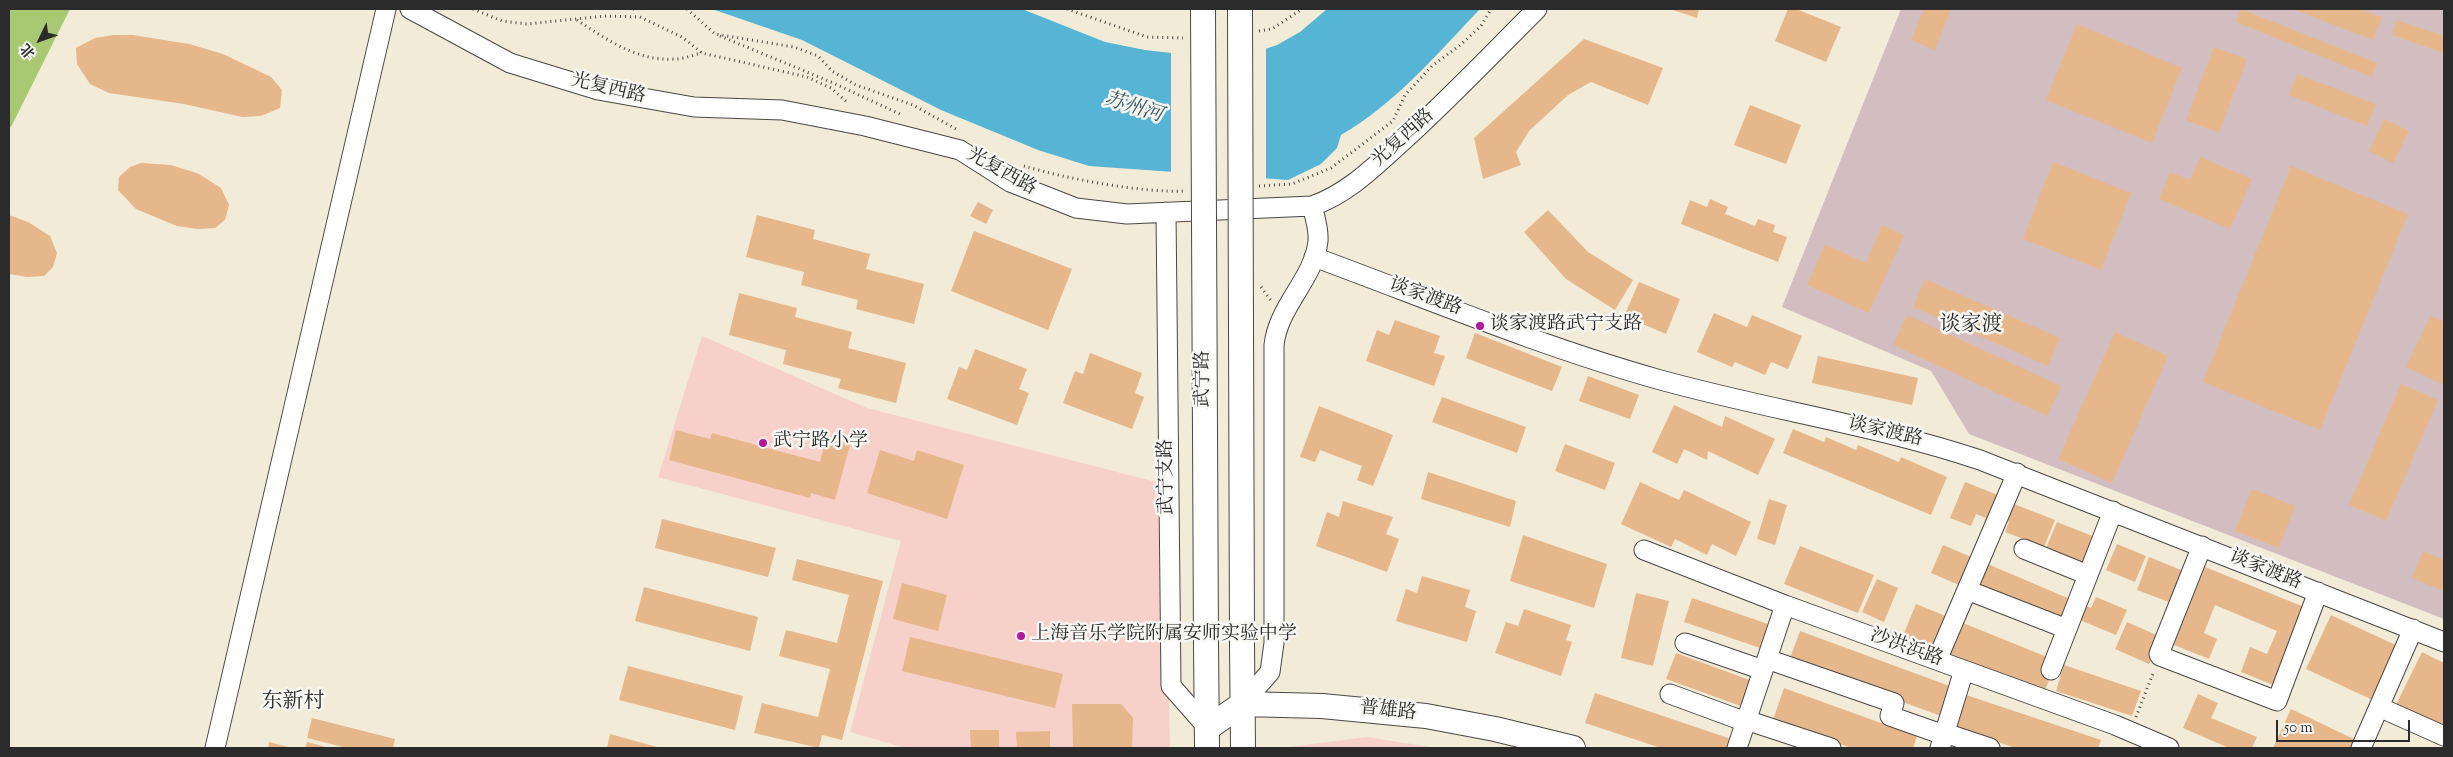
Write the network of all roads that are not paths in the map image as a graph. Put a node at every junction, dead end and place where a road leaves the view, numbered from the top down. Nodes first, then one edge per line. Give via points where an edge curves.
1 (386, 9) edge
2 (410, 9) edge
3 (1203, 9) edge
4 (1240, 9) edge
5 (1537, 9) edge
6 (1312, 206) junction
7 (1166, 212) junction
8 (1314, 257) junction
9 (2017, 473) junction
10 (2114, 511) junction
11 (2202, 546) junction
12 (2024, 549) dead end
13 (1644, 550) dead end
14 (2088, 576) junction
15 (1967, 590) junction
16 (2318, 592) junction
17 (1785, 606) junction
18 (2067, 629) junction
19 (2413, 629) junction
20 (1685, 642) dead end
21 (2444, 642) edge
22 (1937, 660) junction
23 (1765, 664) junction
24 (1964, 670) junction
25 (2051, 670) dead end
26 (1670, 694) dead end
27 (1242, 704) junction
28 (2379, 707) junction
29 (1746, 721) junction
30 (2444, 736) edge
31 (1207, 738) edge
32 (1943, 739) edge
33 (215, 748) edge
34 (1243, 748) edge
35 (1573, 748) edge
36 (1737, 748) edge
37 (1831, 748) edge
38 (1990, 748) edge
39 (2169, 748) edge
40 (2361, 748) edge

1 - 33 street
2 - 7 street, 光复西路 via 510,63 598,90 694,107 782,110 865,126 960,150 1010,182 1076,208 1127,214
3 - 31 main road, 武宁路, bridge
4 - 27 main road, 武宁路, bridge
5 - 6 street, 光复西路 via 1390,153 1342,192
6 - 7 street, 光复西路
6 - 8 street via 1318,240
7 - 31 street, 武宁支路 via 1171,686
8 - 9 street, 谈家渡路 via 1608,364 1734,398 1911,439
8 - 27 street via 1275,336 1274,643 1270,672
9 - 10 street, 谈家渡路
9 - 15 street
10 - 11 street, 谈家渡路
10 - 14 street
11 - 16 street, 谈家渡路
11 - 16 street via 2160,656 2276,701
12 - 14 street
13 - 17 street, 沙洪浜路
14 - 18 street
15 - 18 street
15 - 22 street
16 - 19 street, 谈家渡路
17 - 22 street, 沙洪浜路
17 - 23 street
18 - 25 street
19 - 21 street, 谈家渡路
19 - 28 street
20 - 23 street
22 - 24 street, 沙洪浜路
23 - 29 street
23 - 32 street via 1894,703 1890,716
24 - 32 street
24 - 39 street, 沙洪浜路
26 - 29 street
27 - 31 main road
27 - 34 main road, 武宁路
27 - 35 main road, 普雄路 via 1322,706 1426,716
28 - 30 street
28 - 40 street
29 - 36 street
29 - 37 street
32 - 38 street

